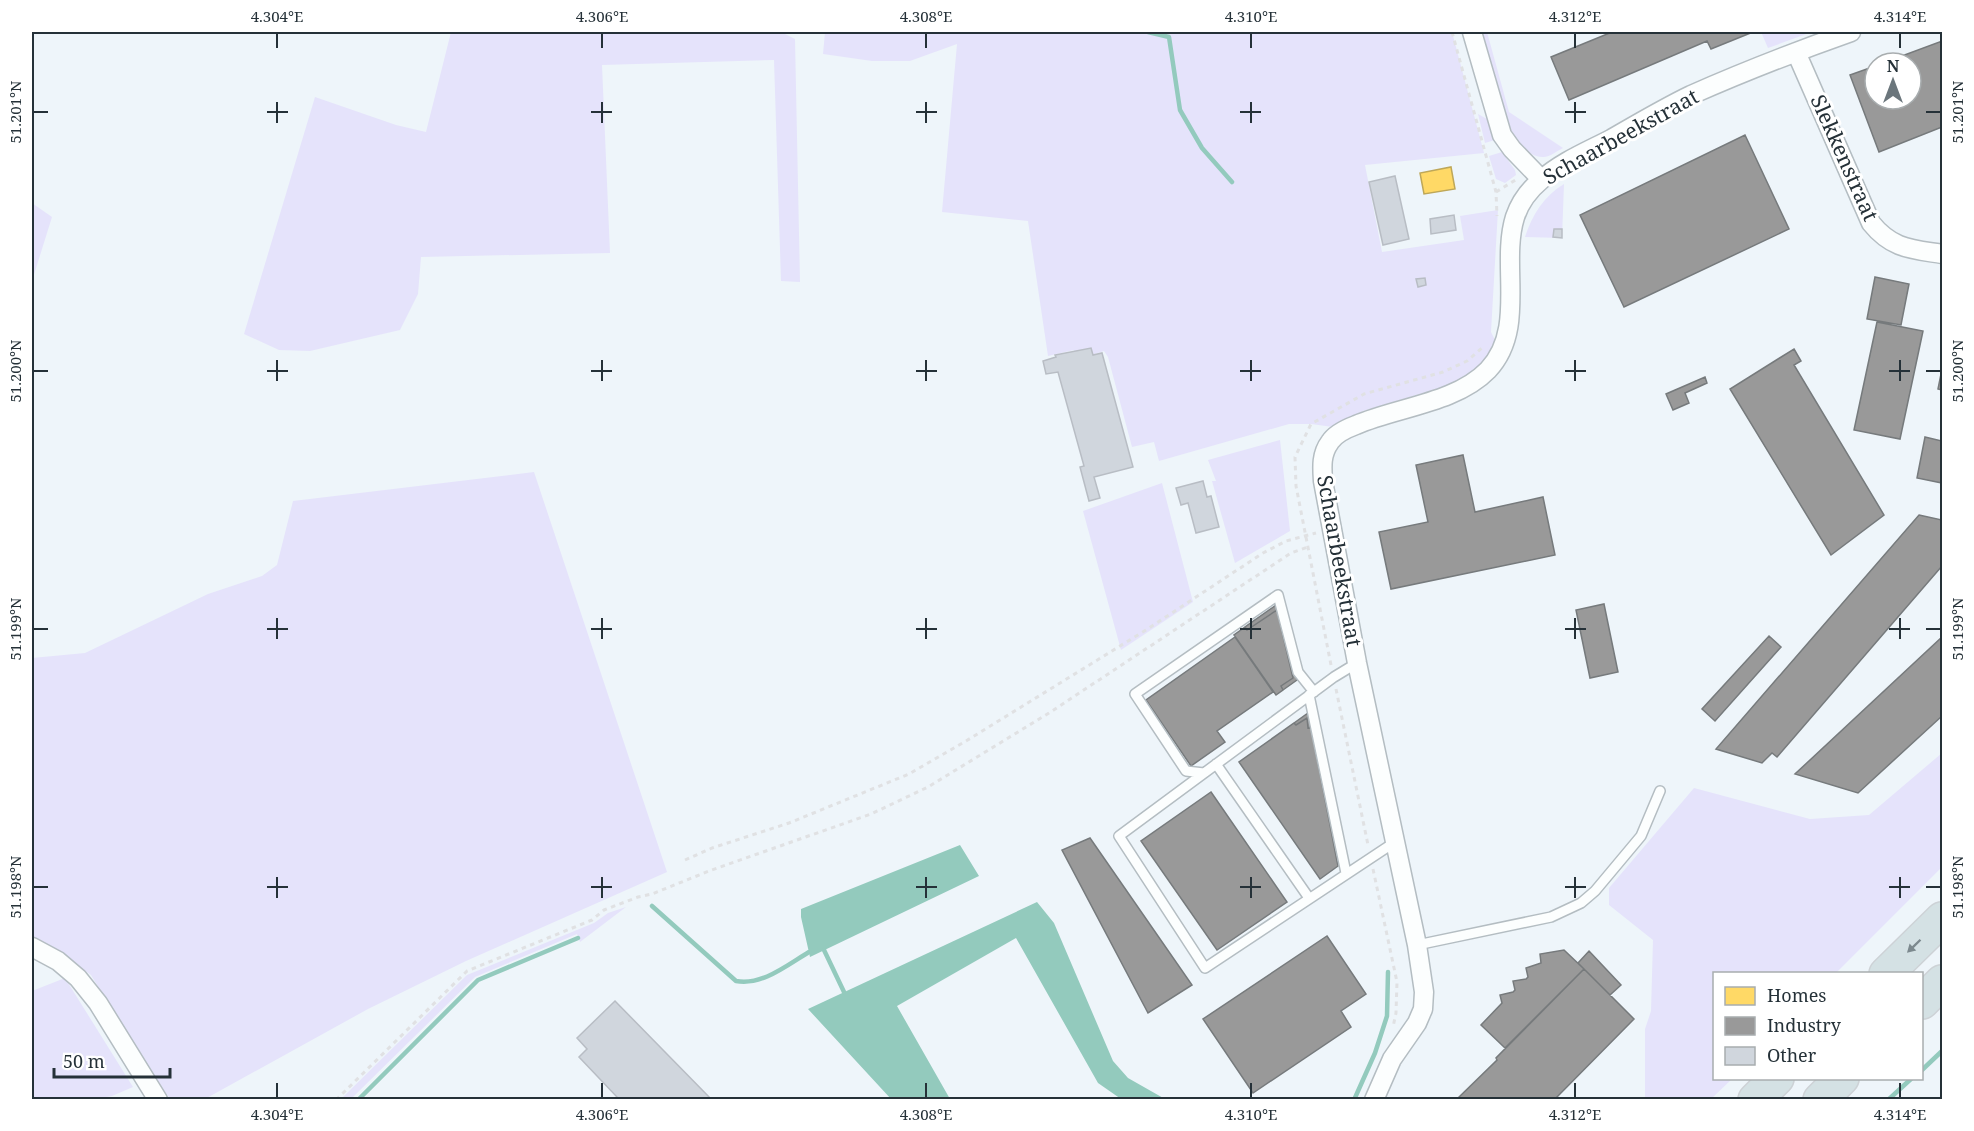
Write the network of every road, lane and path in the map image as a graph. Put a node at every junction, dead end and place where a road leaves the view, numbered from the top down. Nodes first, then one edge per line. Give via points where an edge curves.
1 (1452, 32) edge
2 (1472, 32) edge
3 (1851, 32) edge
4 (1796, 52) junction
5 (1541, 180) junction
6 (1497, 219) dead end
7 (1942, 254) edge
8 (1483, 347) dead end
9 (1332, 529) junction
10 (1306, 536) junction
11 (1308, 547) junction
12 (1357, 663) junction
13 (1334, 677) junction
14 (1311, 693) junction
15 (1216, 764) junction
16 (1204, 773) junction
17 (1660, 791) dead end
18 (1395, 842) junction
19 (1371, 856) junction
20 (685, 860) dead end
21 (1346, 873) junction
22 (1309, 898) junction
23 (1942, 919) edge
24 (1417, 945) junction
25 (32, 947) edge
26 (1888, 972) edge
27 (1942, 982) edge
28 (1923, 1001) edge
29 (1392, 1059) junction
30 (1775, 1080) edge
31 (1840, 1080) edge
32 (158, 1100) edge
33 (336, 1100) edge
34 (1374, 1100) edge
35 (1755, 1100) edge
36 (1820, 1100) edge

1 - 6 path via 1496,192
2 - 5 street via 1502,135
3 - 4 street, Schaarbeekstraat
4 - 5 street, Schaarbeekstraat via 1690,96
4 - 7 street, Slekkenstraat via 1871,223 1882,237 1900,247
5 - 9 street, Schaarbeekstraat via 1522,200 1510,234 1509,322 1500,354 1470,386 1372,418 1347,428 1330,441 1321,462
8 - 10 path via 1467,361 1443,372 1364,394 1311,424 1295,457 1296,486
9 - 10 path
9 - 12 street, Schaarbeekstraat
10 - 11 path
10 - 20 path via 1286,541 1263,554 909,774
11 - 13 path
11 - 33 path via 928,787 871,814 604,910 592,920 467,970
12 - 13 lane
12 - 18 street, Schaarbeekstraat
13 - 14 lane
13 - 19 path
14 - 15 lane
14 - 16 lane via 1298,672 1278,595 1135,694 1186,771
14 - 21 lane
15 - 16 lane
15 - 22 lane
16 - 22 lane via 1119,836 1205,968
17 - 24 lane via 1641,836 1581,903 1551,917
18 - 19 lane
18 - 24 street, Schaarbeekstraat
19 - 21 lane
19 - 29 path via 1397,982 1390,1040
21 - 22 lane
23 -> 26 highway
24 - 29 street, Schaarbeekstraat via 1423,1009
25 - 32 street via 58,960 78,978 98,1003
27 - 28 highway
29 - 34 street, Schaarbeekstraat
30 - 35 highway
31 - 36 highway

